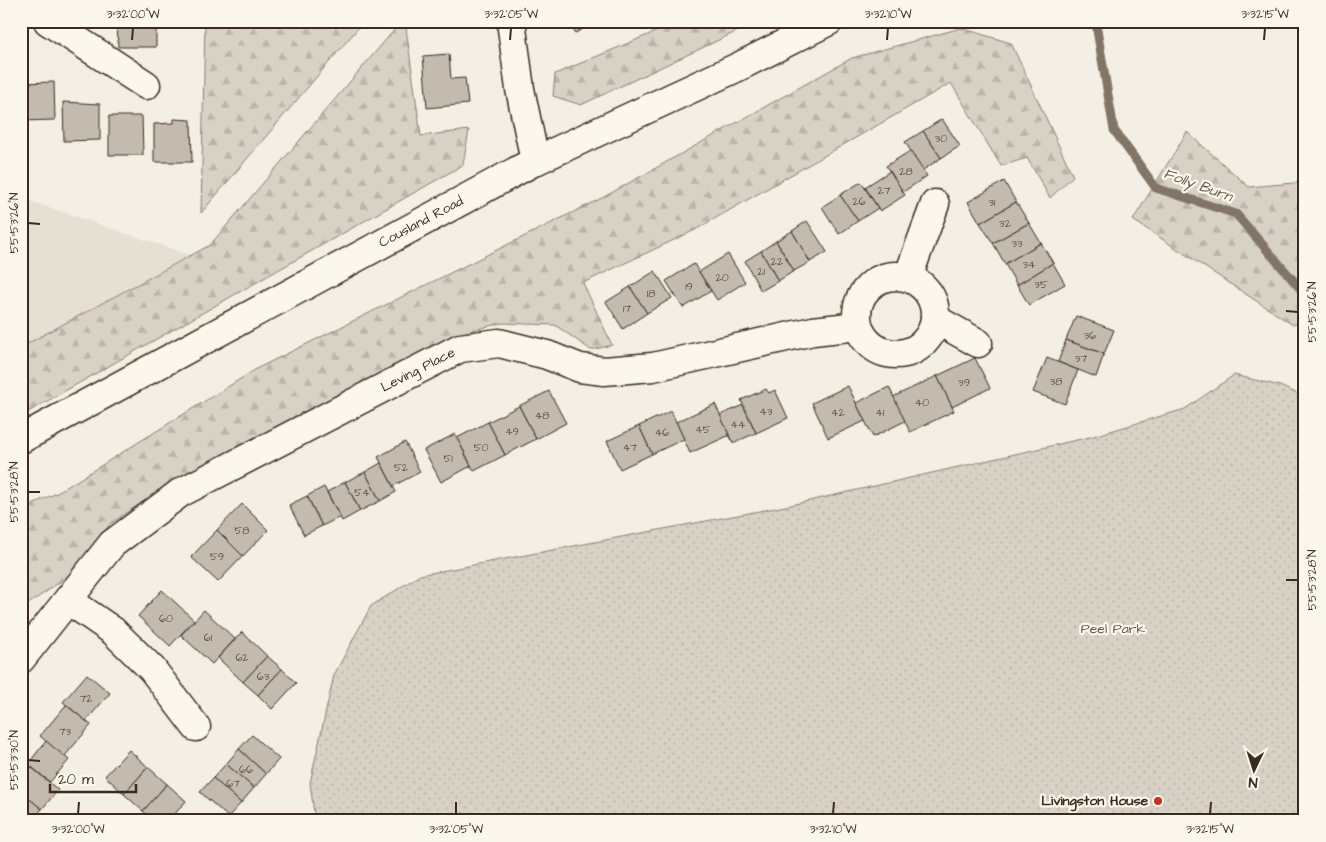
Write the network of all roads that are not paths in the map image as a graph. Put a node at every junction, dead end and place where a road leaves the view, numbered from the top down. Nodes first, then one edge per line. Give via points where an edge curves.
1 (48, 21) edge
2 (511, 21) edge
3 (829, 21) edge
4 (146, 84) dead end
5 (535, 161) junction
6 (935, 204) dead end
7 (908, 278) junction
8 (936, 319) junction
9 (858, 326) junction
10 (978, 343) dead end
11 (21, 439) edge
12 (68, 600) junction
13 (21, 659) edge
14 (196, 727) dead end

1 - 4 street
2 - 5 street via 520,89
3 - 5 street, Cousland Road
5 - 11 street, Cousland Road
6 - 7 street
7 - 8 street via 929,294
7 - 9 street via 884,278 865,291 859,302
8 - 9 street via 924,343 900,355 873,348
8 - 10 street
9 - 12 street, Leving Place via 814,331 652,367 604,371 580,368 547,355 499,343 460,348 180,493 112,544
12 - 13 street, Leving Place
12 - 14 street via 113,632 152,669

